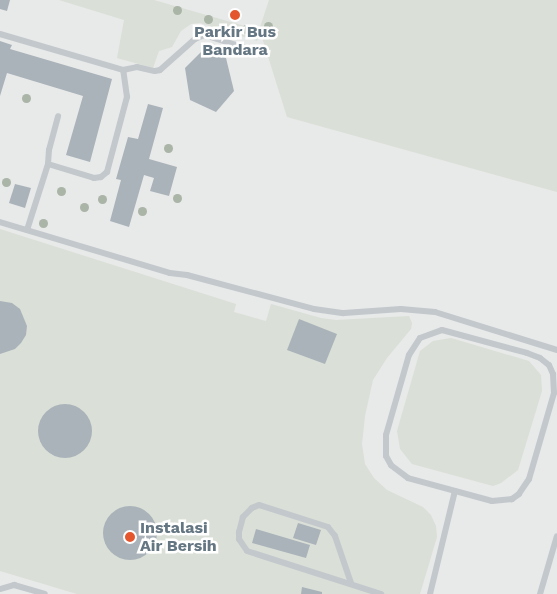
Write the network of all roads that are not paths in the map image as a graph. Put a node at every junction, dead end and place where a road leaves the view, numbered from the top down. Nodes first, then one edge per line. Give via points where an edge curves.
1 (0, 34) edge
2 (259, 52) dead end
3 (123, 70) junction
4 (58, 116) dead end
5 (48, 164) junction
6 (0, 222) edge
7 (27, 230) junction
8 (557, 350) edge
9 (455, 491) junction
10 (557, 536) edge
11 (351, 583) junction
12 (0, 589) edge
13 (46, 594) edge
14 (381, 594) edge
15 (430, 594) edge
16 (540, 594) edge

1 - 3 lane
2 - 3 lane via 204,35 160,70 137,67
3 - 5 lane via 128,98 107,172 94,178
4 - 5 lane
5 - 7 lane
6 - 7 lane
7 - 8 lane via 170,273 314,309 344,313 400,309 435,312
9 - 9 lane via 492,501 512,499 519,494 529,479 555,382 549,366 540,358 442,330 420,338 413,346 385,446 391,465 408,478
9 - 15 lane
10 - 16 lane
11 - 11 lane via 247,551 239,539 243,517 259,505 328,527 335,536
11 - 14 lane
12 - 13 lane via 14,586

